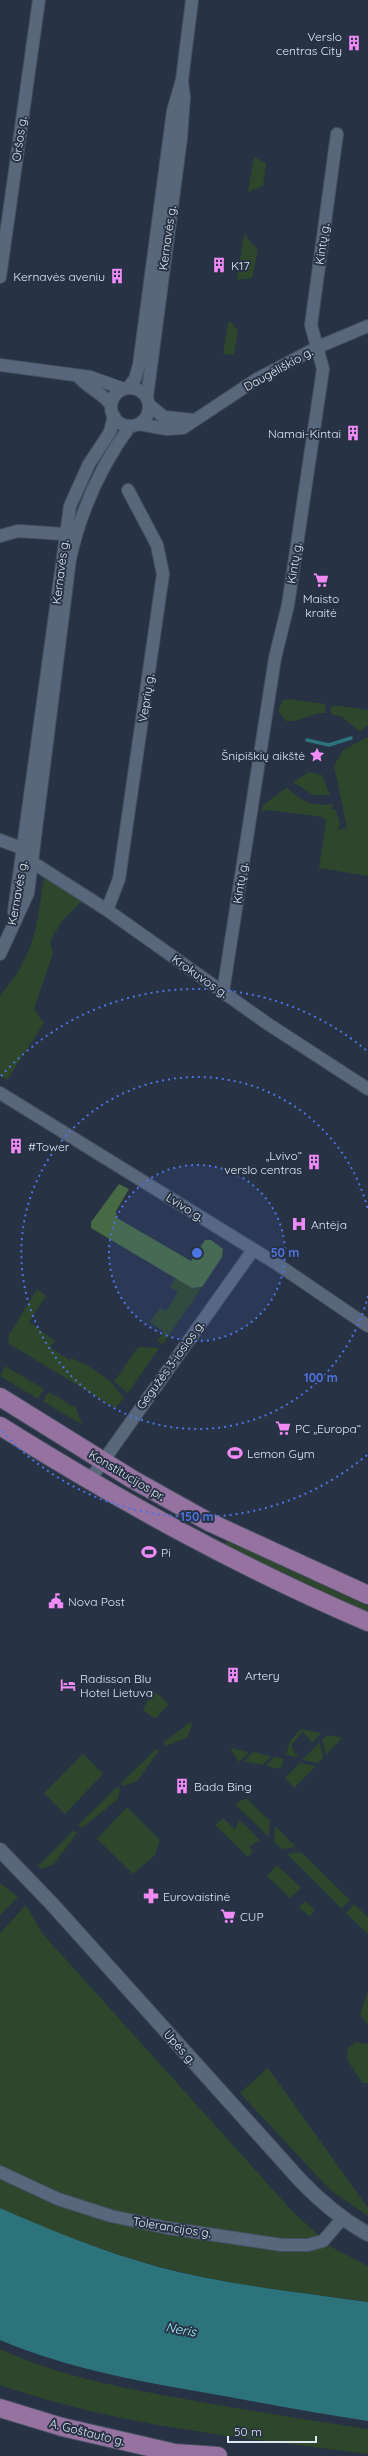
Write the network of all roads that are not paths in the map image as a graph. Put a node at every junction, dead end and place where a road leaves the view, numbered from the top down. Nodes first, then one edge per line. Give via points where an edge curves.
1 (39, 0) edge
2 (192, 0) edge
3 (182, 80) junction
4 (337, 134) dead end
5 (0, 277) edge
6 (368, 326) edge
7 (318, 347) junction
8 (0, 365) edge
9 (78, 376) junction
10 (126, 388) junction
11 (148, 401) junction
12 (113, 411) junction
13 (193, 420) junction
14 (134, 425) junction
15 (128, 490) dead end
16 (64, 534) junction
17 (0, 536) edge
18 (0, 840) edge
19 (24, 849) junction
20 (32, 862) junction
21 (106, 910) junction
22 (11, 931) junction
23 (0, 954) edge
24 (223, 992) junction
25 (368, 1089) edge
26 (0, 1093) edge
27 (253, 1250) junction
28 (368, 1326) edge
29 (0, 1397) edge
30 (0, 1426) edge
31 (102, 1461) junction
32 (89, 1481) junction
33 (368, 1595) edge
34 (368, 1622) edge
35 (0, 1850) edge
36 (0, 2172) edge
37 (342, 2219) junction
38 (368, 2234) edge
39 (0, 2408) edge
40 (178, 2454) edge
41 (218, 2456) edge

1 - 5 street, Oršos g.
2 - 3 street, Kernavės g.
3 - 10 street, Kernavės g. via 173,111 139,365 135,379
3 - 11 street, Kernavės g. via 184,97 180,138
4 - 7 street, Kintų g. via 311,325
6 - 7 street, Daugėliškio g.
7 - 13 street, Daugėliškio g. via 257,379
7 - 24 street, Kintų g. via 323,369 288,605 275,658
8 - 9 street
9 - 10 street
9 - 12 street via 86,385 103,395
10 - 11 street via 139,390
10 - 12 street, Kernavės g. via 115,395
11 - 13 street via 164,417
11 - 14 street, Kernavės g. via 147,416
12 - 14 street via 120,423
12 - 16 street, Kernavės g. via 108,436 89,464 75,492
13 - 14 street, Daugėliškio g. via 183,428 174,430
14 - 20 street, Kernavės g. via 97,476 76,528
15 - 21 street, Veprių g. via 157,545 163,574 119,879
16 - 17 street via 18,531
16 - 19 street, Kernavės g.
18 - 19 street
19 - 22 street, Kernavės g.
20 - 21 street, Krokuvos g.
20 - 22 street, Kernavės g. via 28,893
21 - 24 street, Krokuvos g.
22 - 23 street
24 - 25 street, Krokuvos g.
26 - 27 street, Lvivo g.
27 - 28 street, Lvivo g.
27 - 31 street, Gegužės 3-iosios g.
29 - 31 main road, Konstitucijos pr.
30 - 32 main road, Konstitucijos pr.
31 - 32 street, Gegužės 3-iosios g.
31 - 33 main road, Konstitucijos pr. via 235,1536
32 - 34 main road, Konstitucijos pr. via 192,1539 293,1590
35 - 37 street, Upės g. via 52,1904 300,2180
36 - 37 street, Tolerancijos g. via 58,2199 111,2216 161,2227 282,2245 323,2241
37 - 38 street, Upės g.
39 - 40 main road, A. Goštauto g. via 62,2427
40 - 41 main road, A. Goštauto g.

